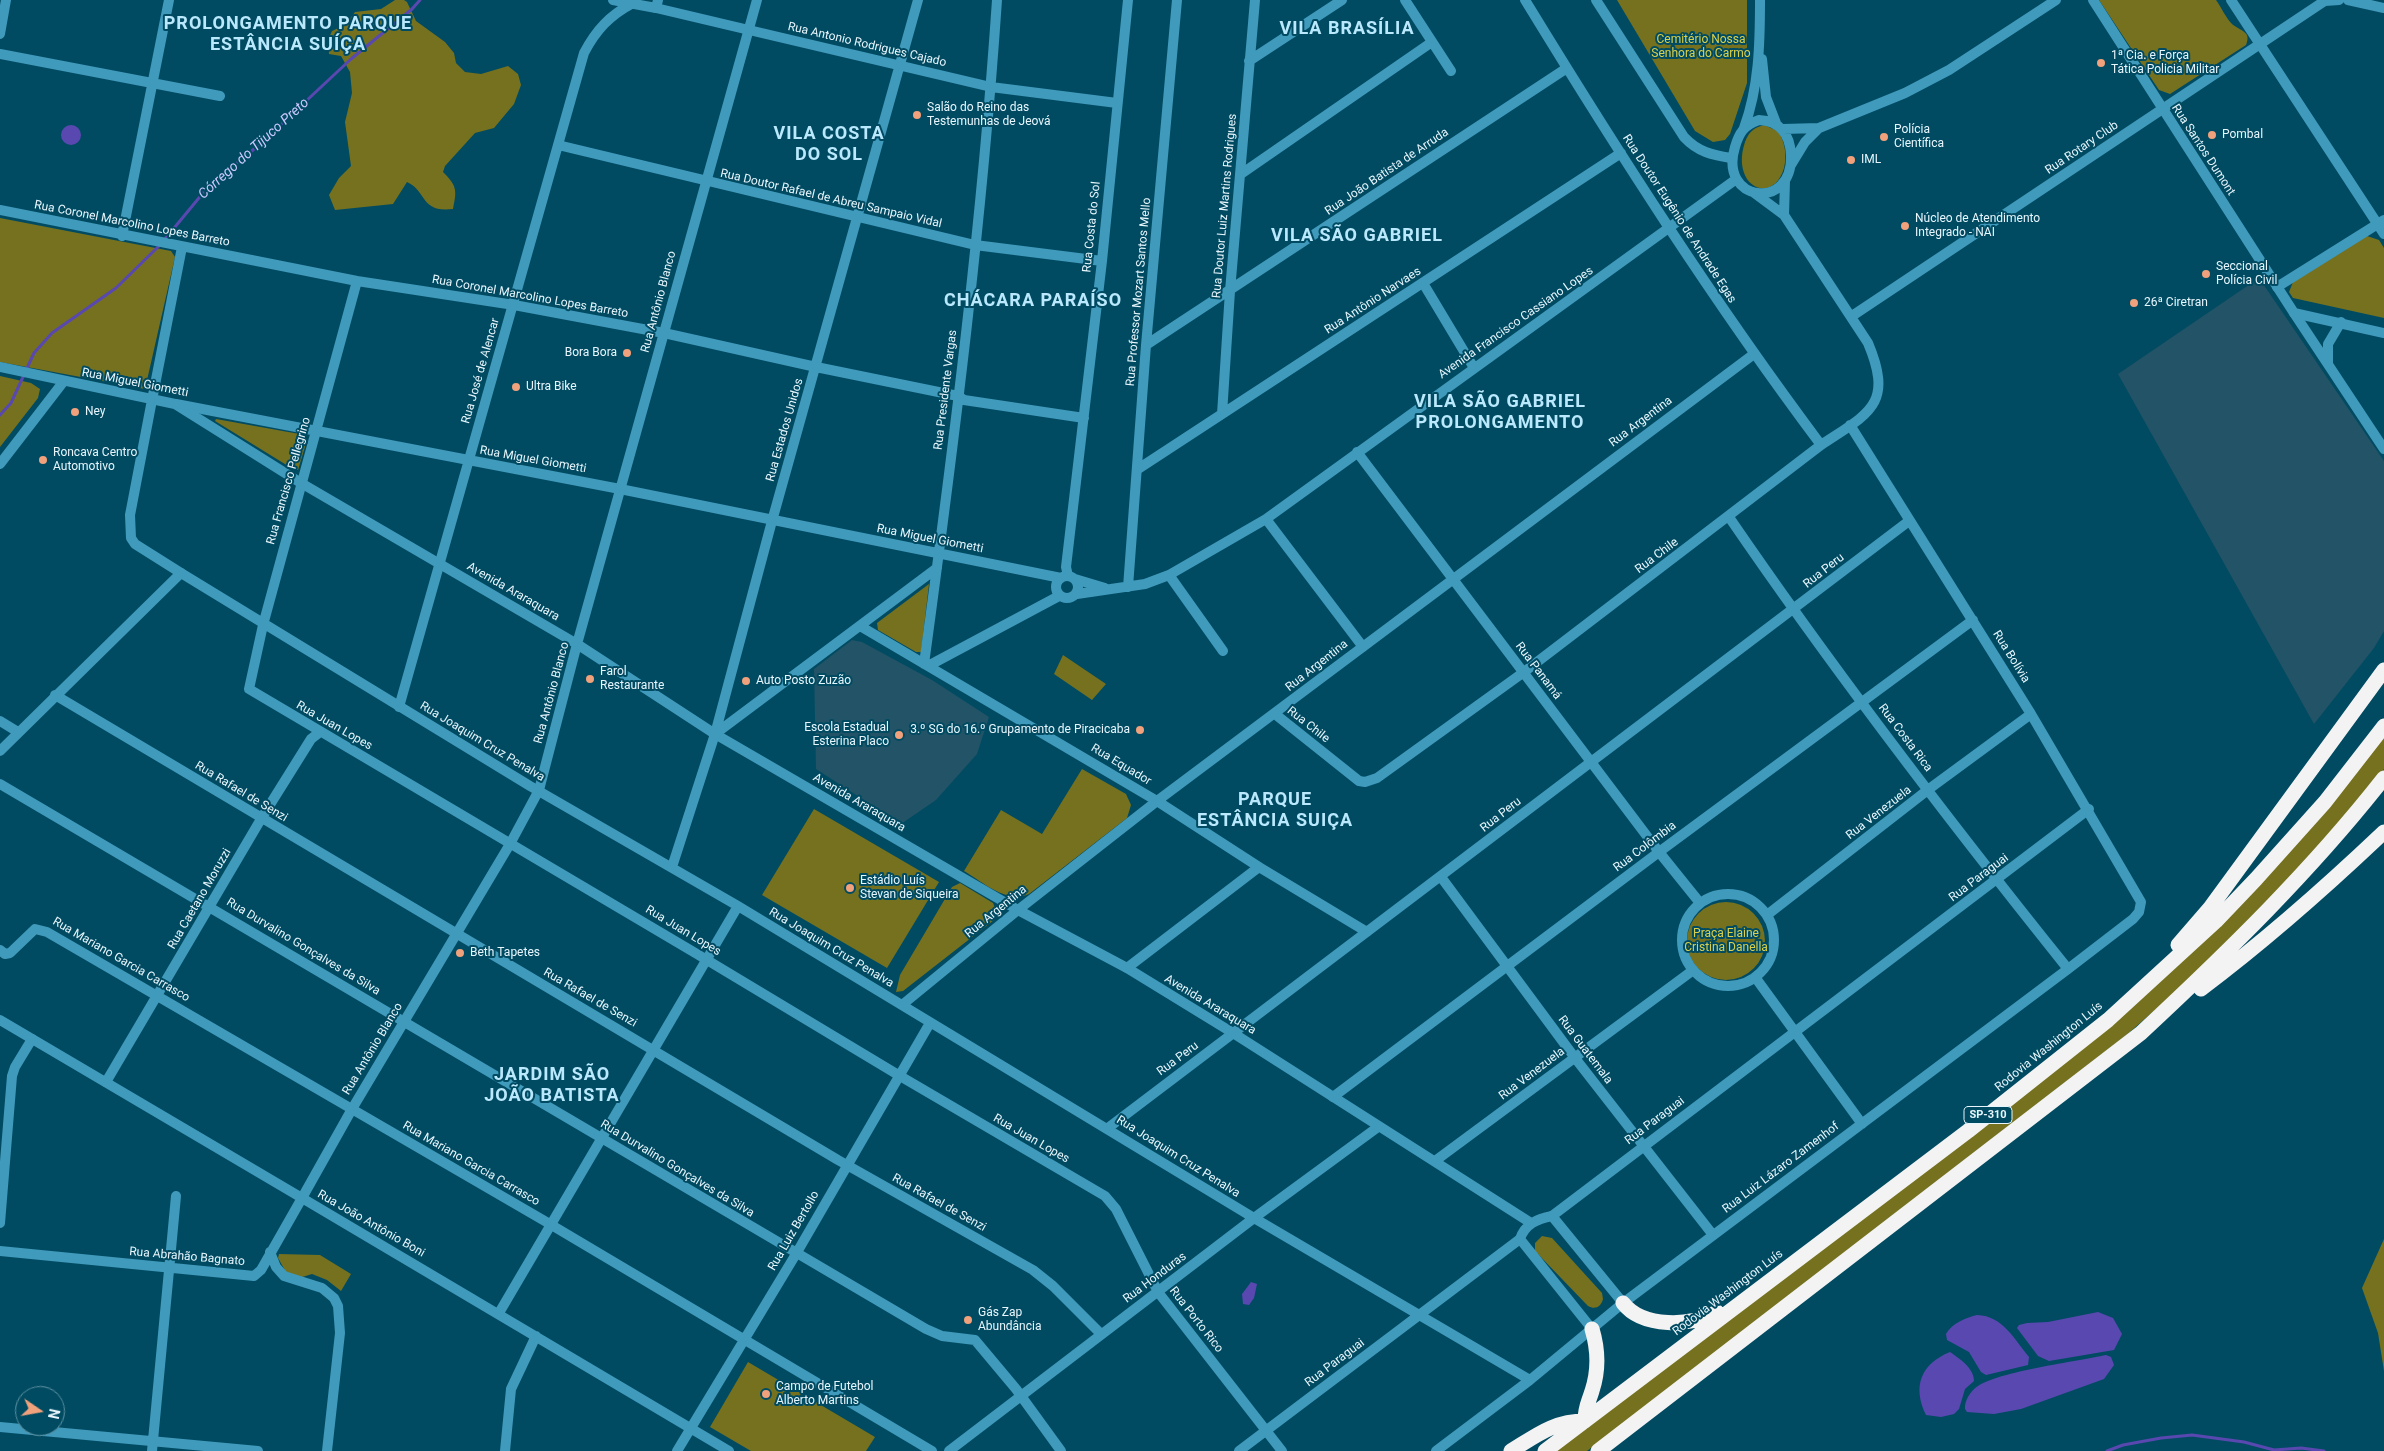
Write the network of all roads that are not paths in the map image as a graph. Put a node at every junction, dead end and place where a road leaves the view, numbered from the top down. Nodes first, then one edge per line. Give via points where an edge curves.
1 (6, 0) edge
2 (169, 0) edge
3 (613, 0) edge
4 (757, 0) edge
5 (918, 0) edge
6 (997, 0) edge
7 (1128, 0) edge
8 (1177, 0) edge
9 (1255, 0) edge
10 (1342, 0) edge
11 (1405, 0) edge
12 (1525, 0) edge
13 (1596, 0) edge
14 (1760, 0) edge
15 (2056, 0) edge
16 (2092, 0) edge
17 (2231, 0) edge
18 (2325, 0) edge
19 (2338, 0) edge
20 (2351, 0) edge
21 (633, 3) junction
22 (657, 4) edge
23 (2384, 8) edge
24 (749, 30) junction
25 (0, 34) edge
26 (1432, 42) junction
27 (2259, 43) junction
28 (1760, 49) junction
29 (0, 54) edge
30 (1249, 62) junction
31 (899, 65) junction
32 (1567, 68) junction
33 (1451, 72) dead end
34 (153, 82) junction
35 (991, 87) junction
36 (220, 96) dead end
37 (1117, 103) junction
38 (2162, 109) junction
39 (1779, 126) junction
40 (1744, 128) junction
41 (1819, 128) junction
42 (558, 145) junction
43 (1621, 153) junction
44 (1731, 158) junction
45 (1791, 165) junction
46 (1241, 174) junction
47 (1735, 180) junction
48 (1786, 180) junction
49 (705, 182) junction
50 (1752, 192) junction
51 (0, 210) edge
52 (1784, 215) junction
53 (857, 218) junction
54 (2381, 222) edge
55 (1669, 230) junction
56 (2384, 234) edge
57 (127, 237) junction
58 (975, 245) junction
59 (180, 246) junction
60 (1102, 260) junction
61 (357, 281) junction
62 (1423, 283) junction
63 (2277, 287) junction
64 (1230, 291) junction
65 (514, 305) junction
66 (2294, 313) junction
67 (1852, 316) junction
68 (2342, 322) junction
69 (664, 333) junction
70 (2384, 333) edge
71 (1146, 345) junction
72 (1754, 354) junction
73 (2328, 365) junction
74 (816, 367) junction
75 (5, 368) edge
76 (1474, 368) junction
77 (64, 381) junction
78 (958, 396) junction
79 (152, 400) junction
80 (175, 404) junction
81 (1222, 414) junction
82 (1084, 418) junction
83 (1850, 425) junction
84 (317, 430) junction
85 (1821, 445) junction
86 (2384, 449) edge
87 (1357, 452) junction
88 (468, 461) junction
89 (0, 464) edge
90 (1138, 469) junction
91 (302, 483) junction
92 (620, 489) junction
93 (1729, 517) junction
94 (1266, 519) junction
95 (772, 521) junction
96 (1909, 521) junction
97 (939, 553) junction
98 (439, 563) junction
99 (937, 568) junction
100 (181, 573) junction
101 (1169, 575) junction
102 (1068, 578) junction
103 (1453, 579) junction
104 (1128, 586) junction
105 (1109, 589) junction
106 (1077, 594) junction
107 (1059, 596) junction
108 (1793, 611) junction
109 (1973, 620) junction
110 (263, 625) junction
111 (860, 626) junction
112 (577, 644) junction
113 (1363, 646) junction
114 (1223, 651) dead end
115 (926, 665) junction
116 (2384, 670) edge
117 (1524, 672) junction
118 (249, 689) joint
119 (55, 695) junction
120 (1862, 701) junction
121 (399, 707) junction
122 (1275, 714) junction
123 (2031, 714) junction
124 (0, 721) edge
125 (2384, 726) edge
126 (18, 732) junction
127 (320, 732) junction
128 (715, 734) junction
129 (0, 751) edge
130 (1590, 762) junction
131 (2384, 778) edge
132 (0, 784) edge
133 (539, 790) junction
134 (1929, 790) junction
135 (1157, 801) junction
136 (2089, 809) junction
137 (261, 819) junction
138 (2384, 832) edge
139 (510, 844) junction
140 (1659, 852) junction
141 (672, 867) junction
142 (1258, 867) junction
143 (1441, 877) junction
144 (1997, 880) junction
145 (1700, 903) junction
146 (738, 906) junction
147 (2141, 906) joint
148 (209, 907) junction
149 (1018, 910) junction
150 (1767, 915) junction
151 (1367, 932) junction
152 (456, 934) junction
153 (0, 950) edge
154 (706, 959) junction
155 (1507, 967) junction
156 (1127, 968) junction
157 (2068, 969) junction
158 (1692, 971) junction
159 (1754, 978) junction
160 (158, 995) junction
161 (902, 1005) junction
162 (0, 1020) edge
163 (2108, 1020) junction
164 (404, 1022) junction
165 (930, 1023) junction
166 (1233, 1033) junction
167 (1795, 1033) junction
168 (2141, 1033) junction
169 (32, 1039) junction
170 (653, 1050) junction
171 (1575, 1058) junction
172 (900, 1076) junction
173 (106, 1082) junction
174 (1333, 1097) junction
175 (352, 1109) junction
176 (1862, 1124) junction
177 (1378, 1127) junction
178 (1108, 1128) junction
179 (601, 1138) junction
180 (1643, 1145) junction
181 (1435, 1161) junction
182 (847, 1166) junction
183 (176, 1196) dead end
184 (1106, 1196) joint
185 (302, 1198) junction
186 (1552, 1216) junction
187 (1254, 1218) junction
188 (0, 1223) edge
189 (1531, 1223) junction
190 (551, 1224) junction
191 (1713, 1235) junction
192 (1520, 1239) junction
193 (0, 1251) edge
194 (270, 1252) junction
195 (796, 1254) junction
196 (168, 1268) junction
197 (1760, 1287) junction
198 (1158, 1292) junction
199 (1623, 1303) junction
200 (499, 1313) junction
201 (1419, 1315) junction
202 (1592, 1328) junction
203 (1101, 1334) junction
204 (536, 1336) junction
205 (744, 1341) junction
206 (1530, 1380) junction
207 (1020, 1397) junction
208 (1644, 1417) junction
209 (1585, 1421) junction
210 (0, 1427) edge
211 (691, 1428) junction
212 (1266, 1430) junction
213 (152, 1446) edge
214 (258, 1451) edge
215 (327, 1451) edge
216 (505, 1451) edge
217 (677, 1451) edge
218 (729, 1451) edge
219 (932, 1451) edge
220 (949, 1451) edge
221 (1061, 1451) edge
222 (1240, 1451) edge
223 (1282, 1451) edge
224 (1436, 1451) edge
225 (1511, 1451) edge
226 (1545, 1451) edge
227 (1598, 1451) edge
228 (1604, 1451) edge

1 - 25 street
2 - 34 street
3 - 21 street, Rua Antonio Rodrigues Cajado
4 - 24 street, Rua Antônio Blanco
5 - 31 street, Rua Estados Unidos
6 - 35 street, Rua Presidente Vargas
7 - 37 street, Rua Costa do Sol
8 - 71 street, Rua Professor Mozart Santos Mello
9 - 30 street, Rua Doutor Luiz Martins Rodrigues
10 - 30 street
11 - 26 street
12 - 32 street, Rua Doutor Eugênio de Andrade Egas
13 - 44 street via 1684,137 1704,153
14 - 28 street
15 - 41 street via 1949,70 1905,93
16 - 38 street, Rua Santos Dumont
17 - 27 street
18 - 19 street
18 - 27 street, Rua Rotary Club
20 - 23 street
21 - 22 street, Rua Antonio Rodrigues Cajado
21 - 42 street, Rua José de Alencar via 611,17 584,53
22 - 24 street, Rua Antonio Rodrigues Cajado
24 - 31 street, Rua Antonio Rodrigues Cajado
24 - 49 street, Rua Antônio Blanco
26 - 33 street
26 - 46 street
27 - 38 street, Rua Rotary Club
27 - 54 street
28 - 39 street via 1766,97
28 - 40 street via 1751,109
29 - 34 street
30 - 46 street, Rua Doutor Luiz Martins Rodrigues
31 - 35 street, Rua Antonio Rodrigues Cajado
31 - 53 street, Rua Estados Unidos
32 - 43 street, Rua Doutor Eugênio de Andrade Egas
32 - 64 street, Rua João Batista de Arruda
34 - 36 street
34 - 57 street
35 - 37 street, Rua Antonio Rodrigues Cajado
35 - 58 street, Rua Presidente Vargas
37 - 60 street, Rua Costa do Sol
38 - 63 street, Rua Santos Dumont
38 - 67 street, Rua Rotary Club
39 - 40 street via 1759,120
39 - 41 street
39 - 45 street via 1788,137
40 - 44 street
41 - 45 street via 1805,142
42 - 49 street, Rua Doutor Rafael de Abreu Sampaio Vidal
42 - 65 street, Rua José de Alencar
43 - 55 street, Rua Doutor Eugênio de Andrade Egas
43 - 62 street, Rua Antônio Narvaes
44 - 47 street
45 - 48 street
46 - 64 street, Rua Doutor Luiz Martins Rodrigues
47 - 50 street
47 - 55 street, Avenida Francisco Cassiano Lopes
48 - 50 street via 1767,194
48 - 52 street
49 - 53 street, Rua Doutor Rafael de Abreu Sampaio Vidal
49 - 69 street, Rua Antônio Blanco
50 - 52 street
51 - 57 street, Rua Coronel Marcolino Lopes Barreto
52 - 67 street, Rua Chile
53 - 58 street, Rua Doutor Rafael de Abreu Sampaio Vidal
53 - 74 street, Rua Estados Unidos
54 - 56 street
54 - 63 street
55 - 72 street, Rua Doutor Eugênio de Andrade Egas
55 - 76 street, Avenida Francisco Cassiano Lopes
57 - 59 street, Rua Coronel Marcolino Lopes Barreto
58 - 60 street, Rua Doutor Rafael de Abreu Sampaio Vidal
58 - 78 street, Rua Presidente Vargas
59 - 61 street, Rua Coronel Marcolino Lopes Barreto
59 - 79 street
60 - 82 street, Rua Costa do Sol
61 - 65 street, Rua Coronel Marcolino Lopes Barreto
61 - 84 street, Rua Francisco Pellegrino
62 - 76 street
62 - 81 street, Rua Antônio Narvaes
63 - 66 street, Rua Santos Dumont
64 - 71 street, Rua João Batista de Arruda
64 - 81 street, Rua Doutor Luiz Martins Rodrigues
65 - 69 street, Rua Coronel Marcolino Lopes Barreto
65 - 88 street, Rua José de Alencar
66 - 68 street
66 - 73 street, Rua Santos Dumont
67 - 83 street, Rua Chile via 1868,343 1879,379 1878,393 1867,414
68 - 70 street
68 - 73 street via 2328,344
69 - 74 street, Rua Coronel Marcolino Lopes Barreto
69 - 92 street, Rua Antônio Blanco
71 - 90 street, Rua Professor Mozart Santos Mello
72 - 85 street, Rua Doutor Eugênio de Andrade Egas
72 - 103 street, Rua Argentina
73 - 86 street, Rua Santos Dumont
74 - 78 street, Rua Coronel Marcolino Lopes Barreto
74 - 95 street, Rua Estados Unidos
75 - 77 street, Rua Miguel Giometti
76 - 87 street, Avenida Francisco Cassiano Lopes
77 - 79 street, Rua Miguel Giometti
77 - 89 street
78 - 82 street, Rua Coronel Marcolino Lopes Barreto via 964,400
78 - 97 street, Rua Presidente Vargas
79 - 80 street, Rua Miguel Giometti
79 - 100 street, Rua Joaquim Cruz Penalva via 130,538
80 - 84 street, Rua Miguel Giometti
80 - 91 street, Avenida Araraquara
81 - 90 street, Rua Antônio Narvaes
82 - 102 street, Rua Costa do Sol via 1066,567
83 - 85 street, Rua Chile
83 - 96 street, Rua Bolívia
84 - 88 street, Rua Miguel Giometti
84 - 91 street, Rua Francisco Pellegrino
85 - 93 street, Rua Chile
87 - 94 street, Avenida Francisco Cassiano Lopes
87 - 103 street, Rua Panamá
88 - 92 street, Rua Miguel Giometti
88 - 98 street, Rua José de Alencar
90 - 104 street, Rua Professor Mozart Santos Mello
91 - 98 street, Avenida Araraquara
91 - 110 street, Rua Francisco Pellegrino
92 - 95 street, Rua Miguel Giometti
92 - 112 street, Rua Antônio Blanco
93 - 108 street, Rua Costa Rica
93 - 117 street, Rua Chile
94 - 101 street, Avenida Francisco Cassiano Lopes
94 - 113 street
95 - 97 street, Rua Miguel Giometti
95 - 128 street, Rua Estados Unidos
96 - 108 street, Rua Peru
96 - 109 street, Rua Bolívia
97 - 99 street, Rua Presidente Vargas
97 - 102 street, Rua Miguel Giometti
98 - 112 street, Avenida Araraquara
98 - 121 street, Rua José de Alencar
99 - 111 street
99 - 115 street, Rua Presidente Vargas
100 - 110 street, Rua Joaquim Cruz Penalva
100 - 119 street
101 - 104 street, Avenida Francisco Cassiano Lopes
101 - 114 street
102 - 105 street, Rua Miguel Giometti
102 - 106 street via 1079,586
102 - 107 street via 1056,585
103 - 113 street, Rua Argentina
103 - 117 street, Rua Panamá
104 - 105 street, Rua Miguel Giometti
105 - 106 street, Rua Miguel Giometti
106 - 107 street via 1066,599
107 - 115 street
108 - 120 street, Rua Costa Rica
108 - 130 street, Rua Peru
109 - 120 street, Rua Colômbia
109 - 123 street, Rua Bolívia
110 - 118 street, Rua Francisco Pellegrino
110 - 121 street, Rua Joaquim Cruz Penalva
111 - 115 street, Rua Equador
111 - 128 street
112 - 128 street, Avenida Araraquara
112 - 133 street, Rua Antônio Blanco
113 - 122 street, Rua Argentina
115 - 135 street, Rua Equador
116 - 163 highway via 2210,908
117 - 122 street, Rua Chile via 1377,778 1366,782 1359,781
117 - 130 street, Rua Panamá
118 - 127 street, Rua Juan Lopes
119 - 126 street
119 - 137 street, Rua Rafael de Senzi
120 - 134 street, Rua Costa Rica
120 - 140 street, Rua Colômbia
121 - 133 street, Rua Joaquim Cruz Penalva
122 - 135 street, Rua Argentina
123 - 134 street, Rua Venezuela
123 - 136 street, Rua Bolívia
124 - 126 street
125 - 163 highway, Rodovia Washington Luís / SP-310 via 2319,808 2250,886
126 - 129 street
127 - 137 street, Rua Caetano Moruzzi via 311,739
127 - 139 street, Rua Juan Lopes
128 - 141 street, Rua Estados Unidos
128 - 149 street, Avenida Araraquara
130 - 140 street, Rua Panamá
130 - 143 street, Rua Peru
131 - 168 highway, SP-310 via 2296,883
132 - 148 street, Rua Durvalino Gonçalves da Silva
133 - 139 street, Rua Antônio Blanco
133 - 141 street, Rua Joaquim Cruz Penalva
134 - 144 street, Rua Costa Rica
134 - 150 street, Rua Venezuela
135 - 142 street, Rua Equador
135 - 149 street, Rua Argentina
136 - 144 street, Rua Paraguai
136 - 147 street, Rua Bolívia
137 - 148 street, Rua Caetano Moruzzi
137 - 152 street, Rua Rafael de Senzi
138 - 168 highway via 2231,966
139 - 152 street, Rua Antônio Blanco
139 - 154 street, Rua Juan Lopes
140 - 145 street, Rua Panamá
140 - 155 street, Rua Colômbia
141 - 146 street, Rua Joaquim Cruz Penalva
142 - 151 street, Rua Equador
142 - 156 street
143 - 151 street, Rua Peru
143 - 155 street, Rua Guatemala
144 - 157 street, Rua Costa Rica
144 - 167 street, Rua Paraguai
145 - 150 street via 1713,896 1742,896
145 - 158 street via 1690,913 1682,940
146 - 154 street
146 - 161 street, Rua Joaquim Cruz Penalva
147 - 157 street, Rua Luiz Lázaro Zamenhof via 2133,919
148 - 160 street, Rua Caetano Moruzzi
148 - 164 street, Rua Durvalino Gonçalves da Silva
149 - 156 street, Avenida Araraquara
149 - 161 street, Rua Argentina
150 - 159 street via 1774,940 1771,955
151 - 166 street, Rua Peru
152 - 164 street, Rua Antônio Blanco
152 - 170 street, Rua Rafael de Senzi
153 - 160 street, Rua Mariano Garcia Carrasco via 10,953 35,929 42,929
154 - 170 street
154 - 172 street, Rua Juan Lopes
155 - 171 street, Rua Guatemala
155 - 174 street, Rua Colômbia
156 - 166 street, Avenida Araraquara
157 - 176 street, Rua Luiz Lázaro Zamenhof
158 - 159 street via 1713,984 1727,986
158 - 171 street, Rua Venezuela
159 - 167 street
160 - 173 street, Rua Caetano Moruzzi
160 - 175 street, Rua Mariano Garcia Carrasco
161 - 165 street, Rua Joaquim Cruz Penalva
162 - 169 street, Rua João Antônio Boni
163 - 197 highway, Rodovia Washington Luís / SP-310 via 1968,1131
164 - 175 street, Rua Antônio Blanco
164 - 179 street, Rua Durvalino Gonçalves da Silva
165 - 172 street, Rua Luiz Bertollo
165 - 178 street, Rua Joaquim Cruz Penalva
166 - 174 street, Avenida Araraquara
166 - 178 street, Rua Peru
167 - 176 street
167 - 180 street, Rua Paraguai
168 - 208 highway, SP-310
169 - 173 street, Rua João Antônio Boni
169 - 188 street via 12,1076
170 - 179 street
170 - 182 street, Rua Rafael de Senzi
171 - 180 street, Rua Guatemala
171 - 181 street, Rua Venezuela
172 - 182 street, Rua Luiz Bertollo
172 - 184 street, Rua Juan Lopes
173 - 185 street, Rua João Antônio Boni
174 - 177 street, Avenida Araraquara
175 - 185 street, Rua Antônio Blanco
175 - 190 street, Rua Mariano Garcia Carrasco
176 - 191 street, Rua Luiz Lázaro Zamenhof
177 - 181 street, Avenida Araraquara
177 - 187 street, Rua Honduras
178 - 187 street, Rua Joaquim Cruz Penalva
179 - 190 street
179 - 195 street, Rua Durvalino Gonçalves da Silva
180 - 186 street, Rua Paraguai
180 - 191 street, Rua Guatemala
181 - 189 street, Avenida Araraquara
182 - 195 street, Rua Luiz Bertollo
182 - 203 street, Rua Rafael de Senzi via 1033,1270
183 - 196 street
184 - 198 street, Rua Porto Rico via 1116,1209
185 - 194 street, Rua Antônio Blanco
185 - 200 street, Rua João Antônio Boni
186 - 189 street, Rua Paraguai
186 - 199 street
187 - 198 street, Rua Honduras
187 - 201 street, Rua Joaquim Cruz Penalva
189 - 192 street, Rua Paraguai via 1523,1230
190 - 200 street
190 - 205 street, Rua Mariano Garcia Carrasco
191 - 199 street, Rua Luiz Lázaro Zamenhof
192 - 201 street, Rua Paraguai
192 - 202 street
193 - 196 street, Rua Abrahão Bagnato
194 - 196 street, Rua Abrahão Bagnato via 254,1276
194 - 215 street via 284,1276 322,1288 338,1306 340,1333
195 - 205 street, Rua Luiz Bertollo
195 - 207 street, Rua Durvalino Gonçalves da Silva via 934,1333 975,1340
196 - 213 street
197 - 199 highway via 1711,1316 1695,1321 1643,1318 1630,1312
197 - 209 highway, Rodovia Washington Luís / SP-310
198 - 203 street, Rua Honduras
198 - 212 street, Rua Porto Rico
199 - 202 street, Rua Luiz Lázaro Zamenhof
200 - 204 street, Rua João Antônio Boni
201 - 206 street, Rua Joaquim Cruz Penalva
201 - 212 street, Rua Paraguai
202 - 206 street, Rua Luiz Lázaro Zamenhof
202 - 209 highway via 1596,1343 1596,1370 1592,1392 1585,1406
203 - 207 street, Rua Honduras
204 - 211 street, Rua João Antônio Boni
204 - 216 street via 511,1389
205 - 211 street, Rua Luiz Bertollo
205 - 219 street, Rua Mariano Garcia Carrasco
206 - 224 street, Rua Luiz Lázaro Zamenhof
207 - 220 street, Rua Honduras
207 - 221 street, Rua Durvalino Gonçalves da Silva
208 - 227 highway, SP-310
208 - 228 highway
209 - 225 highway via 1567,1421 1553,1426
209 - 226 highway, Rodovia Washington Luís / SP-310
210 - 213 street
211 - 217 street, Rua Luiz Bertollo
211 - 218 street, Rua João Antônio Boni
212 - 222 street, Rua Paraguai
212 - 223 street, Rua Porto Rico
213 - 214 street

